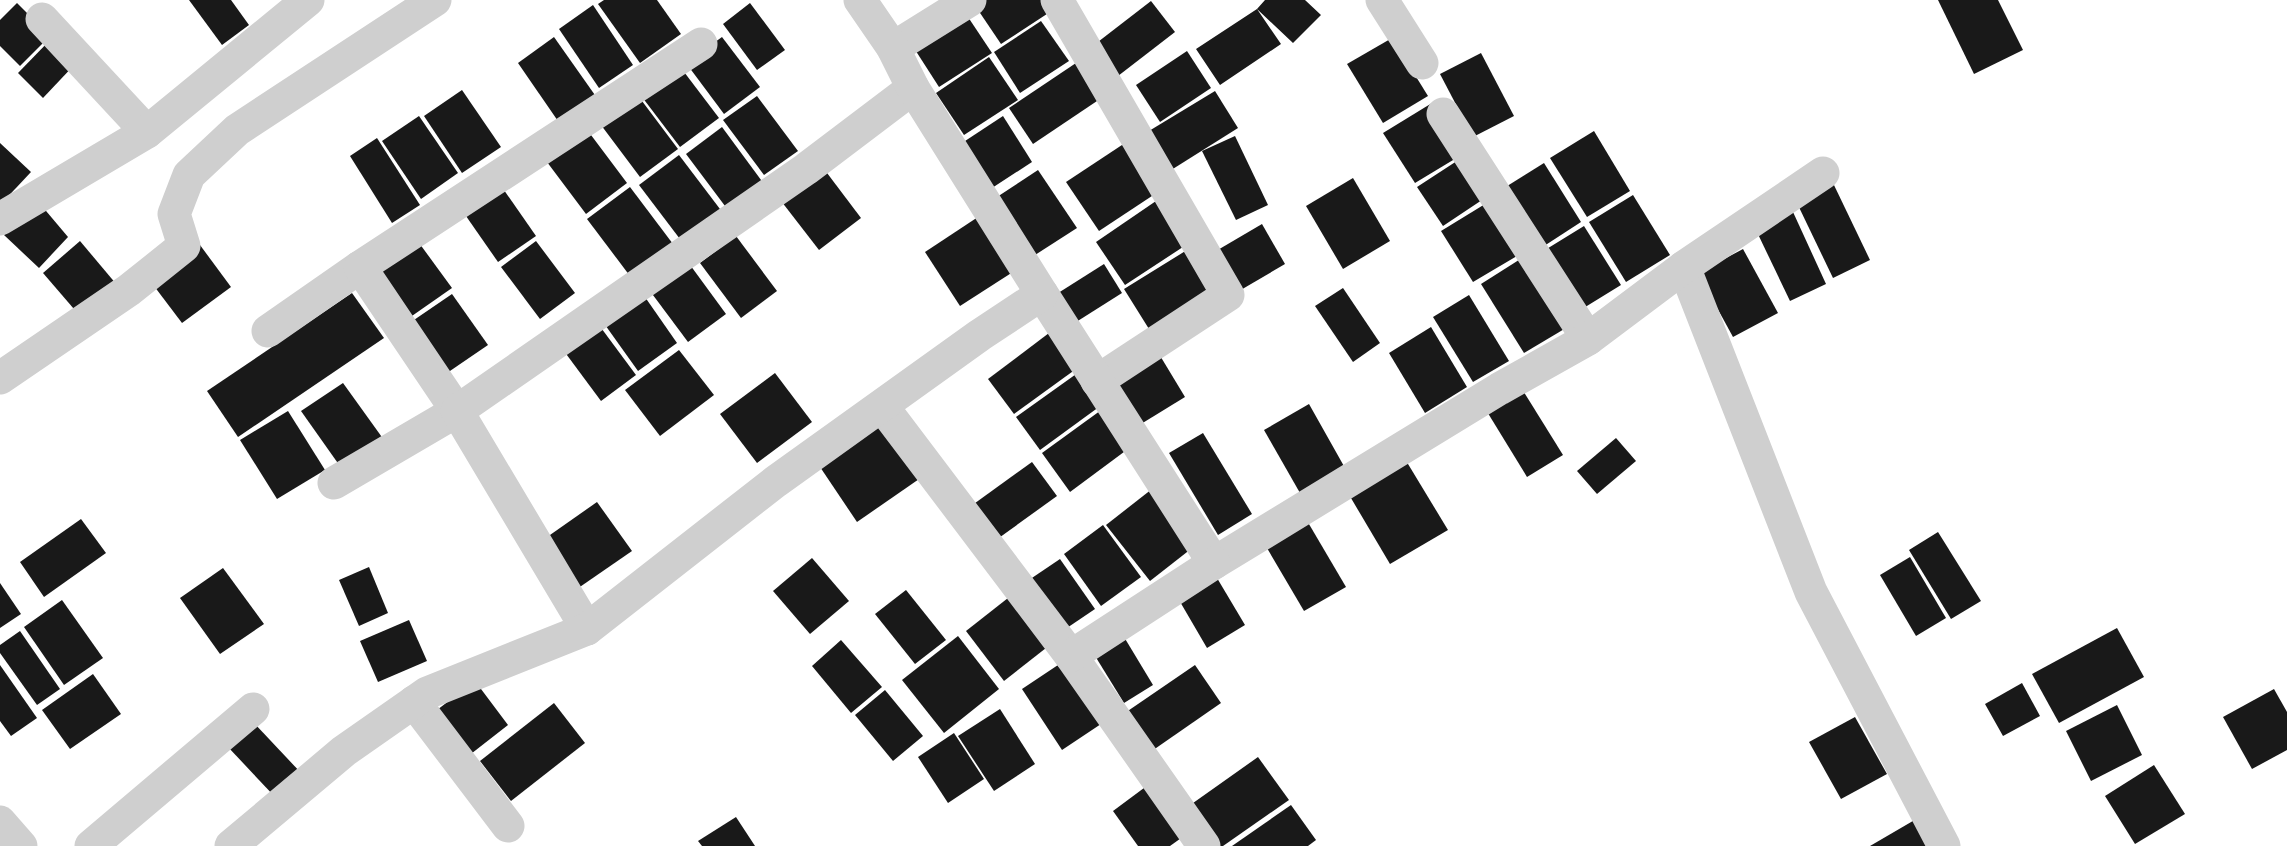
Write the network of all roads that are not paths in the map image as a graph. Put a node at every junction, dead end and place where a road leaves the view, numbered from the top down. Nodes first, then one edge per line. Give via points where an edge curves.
1 (435, 0) edge
2 (860, 0) edge
3 (970, 0) edge
4 (1057, 0) edge
5 (1382, 0) edge
6 (289, 6) edge
7 (42, 19) dead end
8 (701, 44) dead end
9 (893, 48) junction
10 (1422, 63) dead end
11 (913, 88) junction
12 (1443, 114) dead end
13 (147, 132) junction
14 (1823, 173) dead end
15 (0, 219) edge
16 (360, 267) junction
17 (1684, 267) junction
18 (1042, 294) junction
19 (268, 331) dead end
20 (1588, 339) junction
21 (0, 378) edge
22 (1097, 381) junction
23 (882, 406) junction
24 (457, 411) junction
25 (334, 483) dead end
26 (1214, 562) junction
27 (587, 629) junction
28 (1071, 656) junction
29 (414, 702) junction
30 (253, 709) dead end
31 (0, 822) edge
32 (508, 826) dead end
33 (21, 846) edge
34 (91, 846) edge
35 (231, 846) edge
36 (1204, 846) edge
37 (1944, 846) edge

1 - 21 street via 237,130 189,175 174,214 184,246 129,290
2 - 9 street
3 - 9 street
4 - 22 street via 1228,295
5 - 10 street
6 - 13 street
7 - 13 street
8 - 16 street
9 - 11 street
11 - 18 street
11 - 24 street via 806,169
12 - 20 street
13 - 15 street
14 - 17 street
16 - 19 street
16 - 24 street
17 - 20 street
17 - 37 street via 1811,592
18 - 22 street
18 - 23 street
20 - 26 street
22 - 26 street
23 - 27 street via 774,482
23 - 28 street
24 - 25 street
24 - 27 street
26 - 28 street
27 - 29 street
28 - 36 street
29 - 32 street
29 - 35 street via 344,751
30 - 34 street
31 - 33 street

